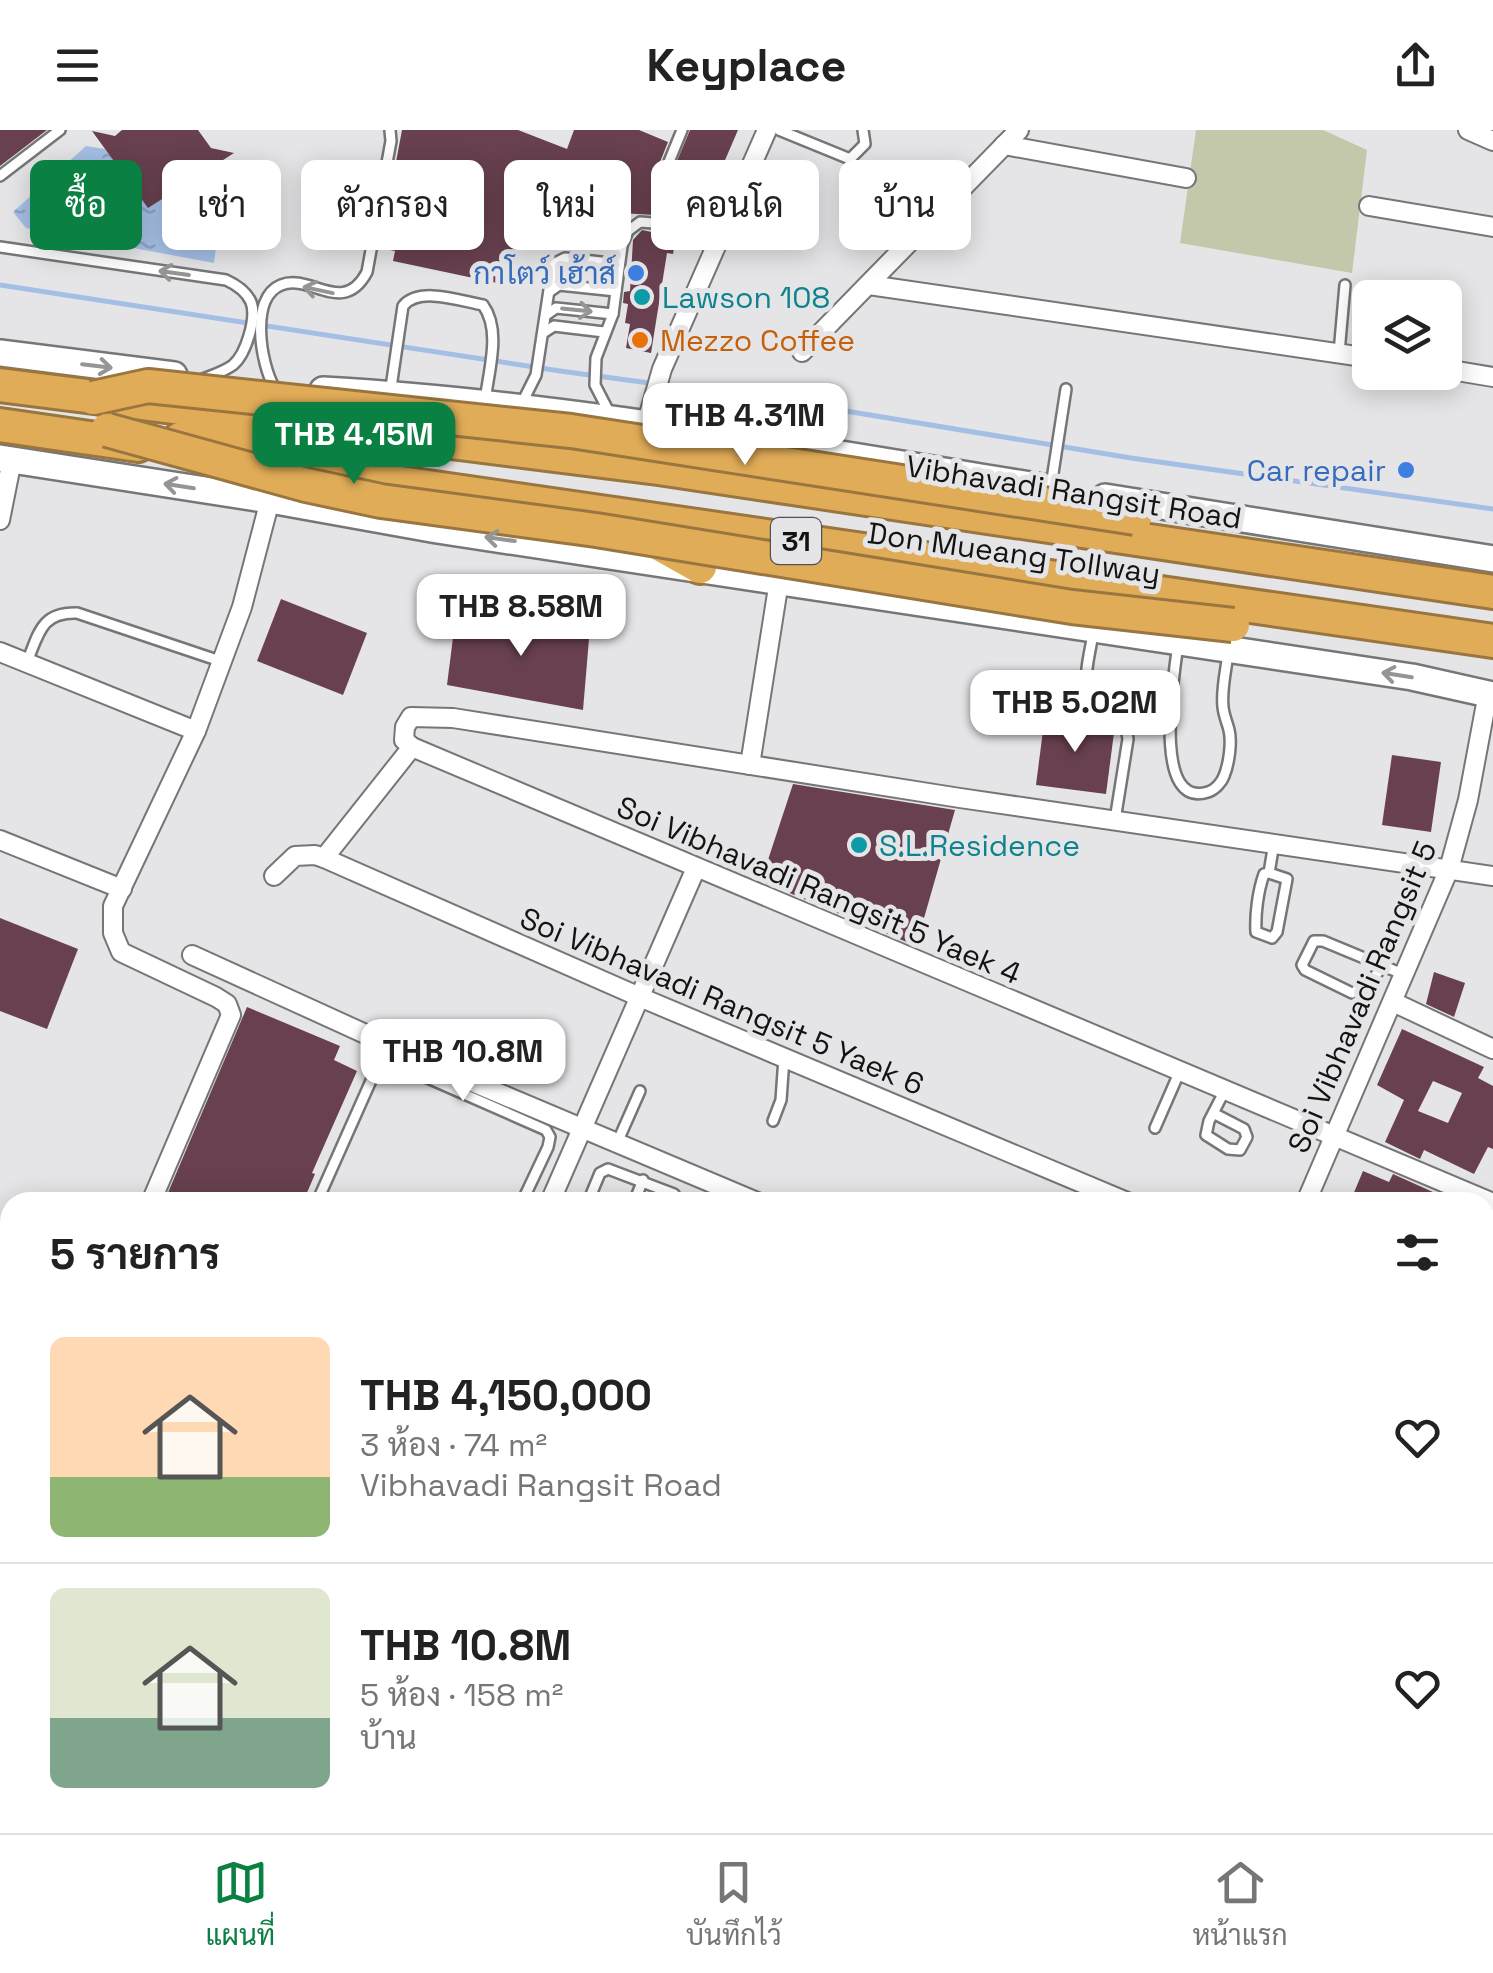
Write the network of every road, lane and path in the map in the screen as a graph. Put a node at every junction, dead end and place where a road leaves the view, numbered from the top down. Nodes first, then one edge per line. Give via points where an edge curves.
1 (60, 130) edge
2 (390, 130) edge
3 (682, 130) edge
4 (767, 130) edge
5 (779, 130) edge
6 (863, 130) edge
7 (1018, 130) edge
8 (1468, 130) edge
9 (1493, 141) edge
10 (1004, 145) junction
11 (670, 160) edge
12 (754, 160) edge
13 (0, 176) edge
14 (1186, 178) dead end
15 (1369, 206) dead end
16 (651, 223) edge
17 (1493, 227) edge
18 (0, 247) edge
19 (714, 250) edge
20 (619, 264) junction
21 (868, 285) junction
22 (1345, 285) dead end
23 (616, 291) junction
24 (548, 294) junction
25 (258, 313) junction
26 (613, 314) junction
27 (545, 317) junction
28 (255, 330) junction
29 (604, 332) junction
30 (542, 336) junction
31 (802, 352) dead end
32 (0, 353) edge
33 (1339, 353) junction
34 (1352, 355) edge
35 (1462, 371) edge
36 (1493, 376) edge
37 (203, 379) junction
38 (0, 384) edge
39 (274, 387) junction
40 (1066, 388) dead end
41 (390, 394) junction
42 (92, 398) junction
43 (485, 405) junction
44 (519, 409) junction
45 (0, 412) edge
46 (613, 421) junction
47 (0, 424) edge
48 (646, 425) junction
49 (106, 430) junction
50 (811, 450) junction
51 (7, 464) edge
52 (694, 466) junction
53 (1050, 489) junction
54 (270, 500) junction
55 (600, 512) junction
56 (0, 520) edge
57 (1493, 559) edge
58 (700, 568) junction
59 (1493, 574) edge
60 (779, 581) junction
61 (1493, 590) edge
62 (1493, 623) edge
63 (1094, 631) junction
64 (1230, 638) junction
65 (1493, 641) edge
66 (1178, 643) junction
67 (0, 652) edge
68 (222, 662) junction
69 (26, 664) junction
70 (1491, 684) edge
71 (196, 731) junction
72 (412, 747) junction
73 (750, 765) junction
74 (1115, 820) junction
75 (0, 840) edge
76 (1274, 844) junction
77 (324, 858) junction
78 (696, 868) junction
79 (1449, 869) junction
80 (1270, 873) junction
81 (274, 876) dead end
82 (1493, 876) edge
83 (122, 889) junction
84 (192, 955) dead end
85 (1382, 966) junction
86 (1405, 976) junction
87 (642, 998) junction
88 (1393, 1002) junction
89 (1493, 1049) edge
90 (385, 1051) junction
91 (784, 1058) junction
92 (1179, 1073) junction
93 (640, 1092) dead end
94 (1224, 1092) junction
95 (1213, 1113) junction
96 (773, 1121) dead end
97 (583, 1128) junction
98 (1155, 1128) dead end
99 (1334, 1139) junction
100 (618, 1143) junction
101 (644, 1180) junction
102 (155, 1192) edge
103 (321, 1192) edge
104 (527, 1192) edge
105 (554, 1192) edge
106 (592, 1192) edge
107 (639, 1192) edge
108 (670, 1192) edge
109 (733, 1192) edge
110 (1103, 1192) edge
111 (1310, 1192) edge
112 (1466, 1192) edge

1 - 13 lane
2 -> 25 lane via 361,282 338,294 278,286
3 - 11 lane
4 - 12 street
5 - 6 lane via 850,159 865,144
7 - 10 street
8 - 9 street
10 - 14 street
10 - 21 street
15 - 17 street
16 - 20 lane via 638,222 626,234
25 -> 18 lane via 242,289 226,280
19 - 48 street
20 - 23 lane
20 - 24 lane via 560,258 551,268
21 - 31 street
21 - 33 street
22 - 33 lane
23 - 24 lane via 560,285
23 - 26 lane
24 - 27 lane
25 - 28 lane
27 -> 26 lane via 556,308
26 - 29 lane
27 - 30 lane
28 - 37 lane via 232,367
28 - 39 lane
29 - 30 lane via 554,326
29 - 46 lane via 595,385
30 - 44 lane via 536,376
32 -> 37 main road, Vibhavadi Rangsit Road
33 - 34 street
35 - 36 street
37 - 39 main road, Vibhavadi Rangsit Road
38 - 42 highway, Don Mueang Tollway / 31
38 - 52 highway, Vibhavadi Rangsit Road / 31
39 - 41 main road, Vibhavadi Rangsit Road
40 - 53 lane
41 - 43 main road, Vibhavadi Rangsit Road
41 - 43 lane via 403,306 420,295 483,305 489,314 494,327
42 - 59 highway, bridge via 148,386 572,431
42 - 61 highway, Don Mueang Tollway / 31 via 658,468
43 - 44 main road, Vibhavadi Rangsit Road
44 - 46 main road, Vibhavadi Rangsit Road
45 - 49 highway, Don Mueang Tollway / 31
46 - 48 main road, Vibhavadi Rangsit Road
47 - 55 highway, 31
48 - 50 main road, Vibhavadi Rangsit Road
49 - 62 highway, Don Mueang Tollway / 31, bridge via 640,498
49 - 64 highway, bridge via 381,500 1072,607
50 - 52 highway
50 - 53 main road, Vibhavadi Rangsit Road
54 -> 51 main road, 31
51 - 56 street
52 - 61 highway, Vibhavadi Rangsit Road / 31
53 - 57 main road, Vibhavadi Rangsit Road
58 -> 54 main road, 31
54 - 68 street
55 - 58 highway
55 - 65 highway, 31
58 - 60 main road, 31
60 - 63 main road, 31
60 - 73 street
63 - 66 main road, 31
63 - 74 lane via 1087,688 1123,718 1128,738
64 - 66 main road, 31
64 - 66 lane via 1222,701 1230,732 1224,776 1208,792 1187,788 1170,758
70 -> 64 highway
67 - 69 street
68 - 69 lane via 77,613 59,613 42,624
68 - 71 street
69 - 71 street
70 - 79 street, Soi Vibhavadi Rangsit 5
71 - 83 street
72 - 73 street via 404,740 405,727 422,715
72 - 77 street
72 - 78 street, Soi Vibhavadi Rangsit 5 Yaek 4
73 - 74 street
74 - 76 street
75 - 83 street
76 - 79 street
76 - 80 lane
77 - 81 street, Soi Vibhavadi Rangsit 5 Yaek 6 via 295,856
77 - 87 street, Soi Vibhavadi Rangsit 5 Yaek 6
78 - 87 street
78 - 92 street, Soi Vibhavadi Rangsit 5 Yaek 4
79 - 82 street
79 - 86 street, Soi Vibhavadi Rangsit 5
80 - 80 lane via 1284,876 1287,884 1272,938 1256,932 1255,924 1262,878
83 - 102 street via 113,906 121,952 216,996 231,1015
84 - 90 street
85 - 85 lane via 1370,984 1352,993 1302,964 1314,941
85 - 86 lane
86 - 88 street, Soi Vibhavadi Rangsit 5
87 - 91 street, Soi Vibhavadi Rangsit 5 Yaek 6
87 - 97 street
88 - 89 street
88 - 99 street, Soi Vibhavadi Rangsit 5
90 - 97 street
90 - 103 lane
90 - 104 lane via 546,1130 548,1146
91 - 96 lane via 782,1100
91 - 110 street, Soi Vibhavadi Rangsit 5 Yaek 6
92 - 94 street, Soi Vibhavadi Rangsit 5 Yaek 4
92 - 98 lane
93 - 100 lane
94 - 95 lane
94 - 99 street, Soi Vibhavadi Rangsit 5 Yaek 4
95 - 95 lane via 1244,1128 1240,1150 1206,1135
97 - 100 street
97 - 105 street
99 - 111 street, Soi Vibhavadi Rangsit 5
99 - 112 street, Soi Vibhavadi Rangsit 5 Yaek 4
100 - 109 street
101 - 106 lane via 608,1169
101 - 107 lane
101 - 108 lane

